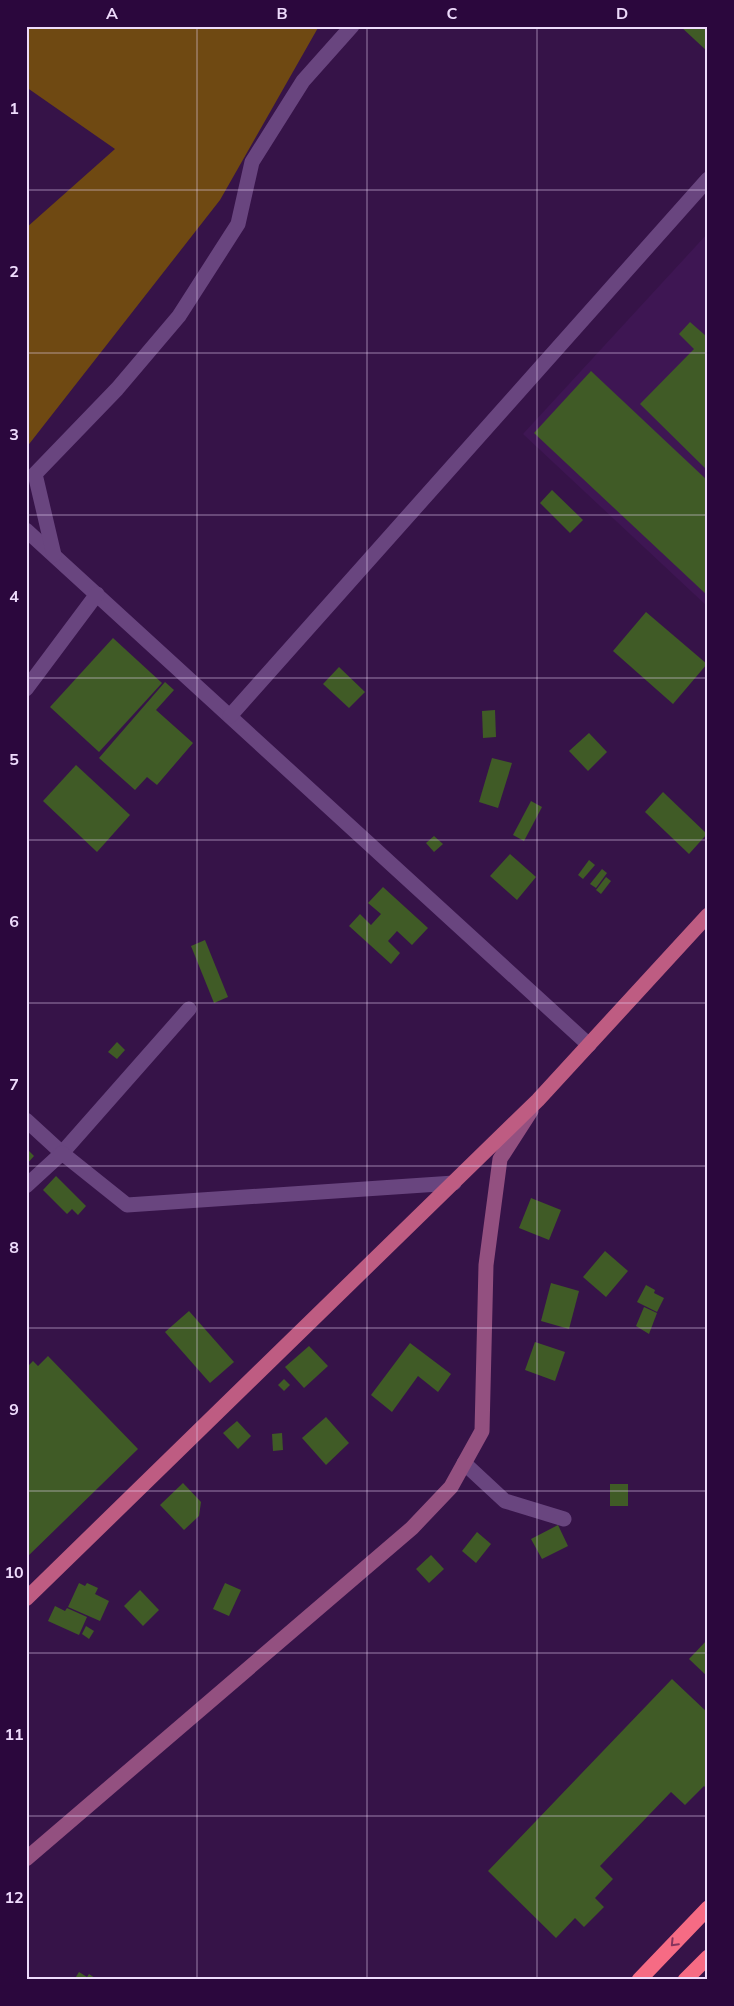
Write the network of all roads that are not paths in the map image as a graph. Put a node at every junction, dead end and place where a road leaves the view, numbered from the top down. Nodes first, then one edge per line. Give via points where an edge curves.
1 (352, 26) edge
2 (708, 178) edge
3 (26, 530) edge
4 (54, 555) junction
5 (97, 594) junction
6 (26, 689) edge
7 (230, 716) junction
8 (708, 915) edge
9 (189, 1009) dead end
10 (589, 1045) junction
11 (538, 1100) junction
12 (26, 1120) edge
13 (62, 1153) junction
14 (454, 1183) junction
15 (26, 1186) edge
16 (464, 1463) junction
17 (564, 1519) dead end
18 (26, 1599) edge
19 (26, 1859) edge
20 (708, 1908) edge
21 (708, 1957) edge
22 (639, 1980) edge
23 (685, 1980) edge

1 - 4 street via 303,81 252,162 238,224 179,316 118,389 35,474
2 - 7 street
3 - 4 street
4 - 5 street
5 - 6 street
5 - 7 street
7 - 10 street
8 - 10 main road
9 - 13 street
10 - 11 main road
11 - 14 main road
11 - 16 street via 500,1159 486,1265 482,1431
12 - 13 street
13 - 14 street via 128,1205
13 - 15 street
14 - 18 main road
16 - 17 street via 505,1501
16 - 19 street via 452,1487 412,1528
20 -> 22 highway
21 - 23 highway

